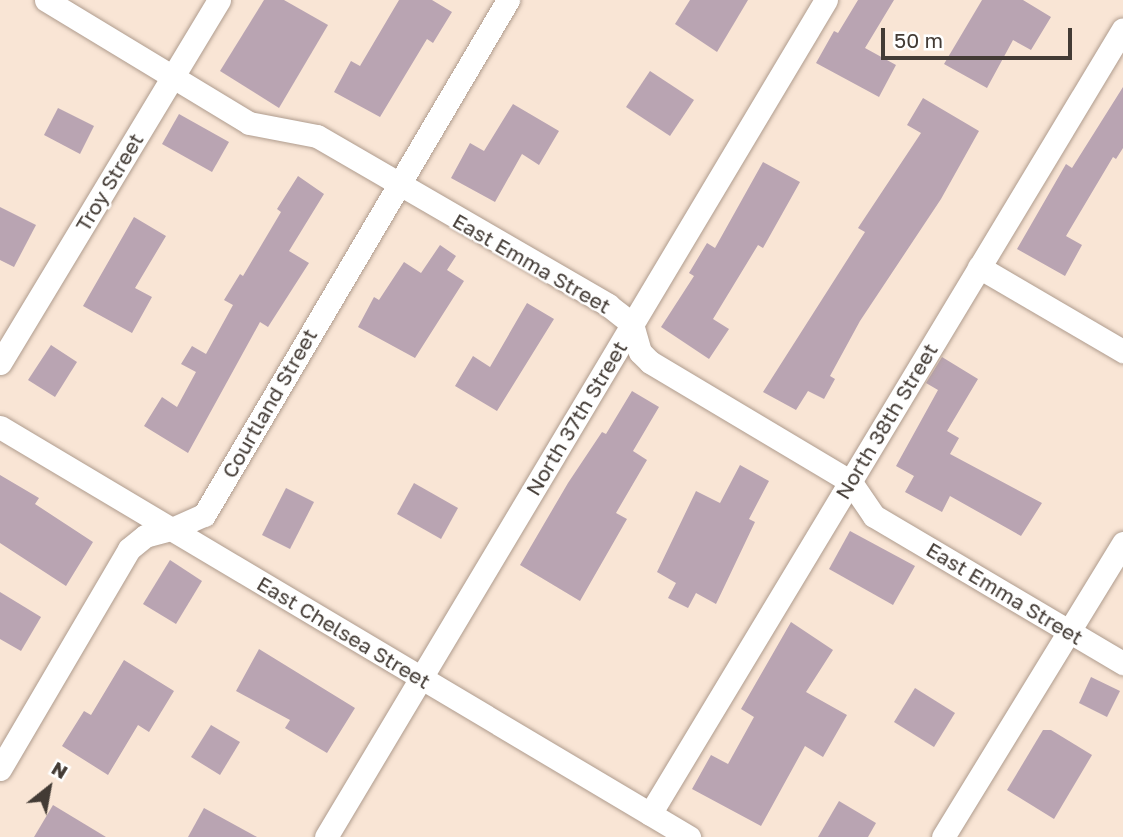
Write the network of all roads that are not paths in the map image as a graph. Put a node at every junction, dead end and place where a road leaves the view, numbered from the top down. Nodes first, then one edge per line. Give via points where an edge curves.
1 (46, 0) edge
2 (219, 0) edge
3 (508, 0) edge
4 (826, 0) edge
5 (1123, 29) edge
6 (174, 75) junction
7 (397, 185) junction
8 (979, 267) junction
9 (632, 324) junction
10 (1123, 351) edge
11 (0, 363) edge
12 (0, 426) edge
13 (850, 481) junction
14 (172, 529) junction
15 (1123, 544) edge
16 (1070, 631) junction
17 (1123, 663) edge
18 (422, 678) junction
19 (0, 769) edge
20 (650, 814) junction
21 (326, 837) edge
22 (689, 837) edge
23 (943, 837) edge

1 - 6 street, East Emma Street
2 - 6 street, Troy Street
3 - 7 street, Courtland Street
4 - 9 street, North 37th Street
5 - 8 street, North 38th Street
6 - 7 street, East Emma Street via 249,123 317,136
6 - 11 street, Troy Street
7 - 9 street, East Emma Street via 608,305
7 - 14 street, Courtland Street via 204,515
8 - 10 street
8 - 13 street, North 38th Street
9 - 13 street, East Emma Street via 639,352 650,362
9 - 18 street, North 37th Street
12 - 14 street, East Chelsea Street
13 - 16 street, East Emma Street via 874,516
13 - 20 street, North 38th Street
14 - 18 street, East Chelsea Street
14 - 19 street, Courtland Street via 145,536 130,549
15 - 16 street
16 - 17 street, East Emma Street
16 - 23 street
18 - 20 street, East Chelsea Street
18 - 21 street, North 37th Street
20 - 22 street, East Chelsea Street

